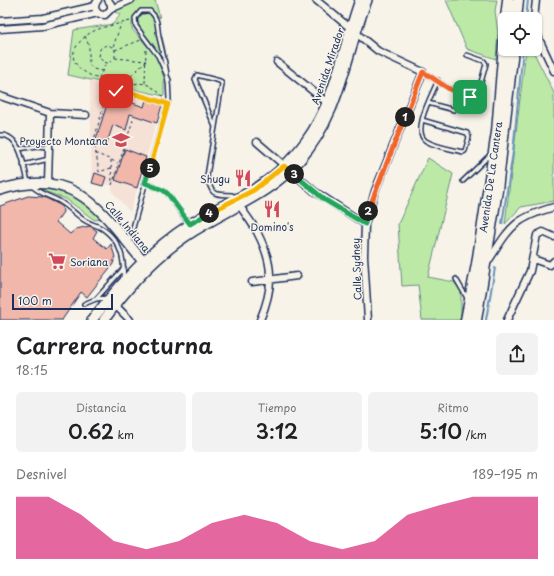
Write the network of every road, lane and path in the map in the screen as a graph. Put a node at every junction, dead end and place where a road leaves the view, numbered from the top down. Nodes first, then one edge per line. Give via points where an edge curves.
1 (98, 0) edge
2 (110, 0) edge
3 (131, 0) edge
4 (316, 0) edge
5 (360, 0) edge
6 (367, 0) edge
7 (508, 0) edge
8 (518, 0) edge
9 (536, 0) edge
10 (95, 6) junction
11 (111, 9) junction
12 (507, 12) edge
13 (517, 12) edge
14 (535, 12) edge
15 (98, 13) junction
16 (0, 21) edge
17 (135, 21) junction
18 (122, 23) junction
19 (0, 29) edge
20 (354, 32) junction
21 (85, 36) junction
22 (146, 39) junction
23 (542, 45) edge
24 (113, 47) junction
25 (115, 50) junction
26 (467, 55) dead end
27 (504, 56) edge
28 (512, 56) edge
29 (116, 58) junction
30 (146, 61) junction
31 (277, 62) dead end
32 (106, 63) junction
33 (102, 71) junction
34 (554, 71) edge
35 (423, 72) junction
36 (99, 78) junction
37 (169, 80) junction
38 (438, 80) junction
39 (145, 84) junction
40 (123, 85) junction
41 (132, 93) joint
42 (0, 96) edge
43 (169, 99) junction
44 (428, 103) junction
45 (168, 104) junction
46 (330, 105) junction
47 (454, 110) dead end
48 (50, 113) junction
49 (86, 115) dead end
50 (133, 120) dead end
51 (422, 120) junction
52 (215, 127) junction
53 (0, 135) edge
54 (257, 142) dead end
55 (49, 147) junction
56 (19, 149) junction
57 (494, 152) junction
58 (95, 153) junction
59 (49, 159) junction
60 (111, 160) junction
61 (119, 163) junction
62 (23, 165) junction
63 (111, 168) junction
64 (287, 168) junction
65 (463, 180) dead end
66 (48, 182) junction
67 (28, 183) junction
68 (145, 183) junction
69 (0, 190) edge
70 (238, 203) junction
71 (554, 207) edge
72 (190, 224) junction
73 (365, 224) junction
74 (115, 226) junction
75 (109, 234) junction
76 (554, 237) edge
77 (128, 244) junction
78 (533, 259) junction
79 (554, 261) edge
80 (145, 264) junction
81 (485, 266) junction
82 (124, 268) junction
83 (297, 276) dead end
84 (456, 279) dead end
85 (271, 280) junction
86 (252, 282) dead end
87 (122, 284) junction
88 (96, 299) junction
89 (112, 301) junction
90 (84, 304) dead end
91 (469, 306) junction
92 (92, 320) edge
93 (104, 320) edge
94 (130, 320) edge
95 (260, 320) edge
96 (368, 320) edge
97 (466, 320) edge
98 (476, 320) edge
99 (507, 320) edge

1 - 10 street
2 - 11 street
3 - 11 street
4 - 20 street
5 - 20 main road, Avenida Mirador
6 - 20 main road, Avenida Mirador
7 - 12 main road
8 - 13 main road
9 - 14 street
10 - 15 street
10 - 16 street via 43,18
11 - 15 street via 105,15
15 - 19 street via 43,26
17 - 18 path
17 - 22 lane
17 - 37 lane via 136,14 146,10 155,18
18 - 21 path via 96,29
18 - 24 path
20 - 35 street via 378,51
20 - 46 main road, Avenida Mirador
21 - 33 path via 89,46 89,64 93,69
21 - 36 path via 74,52 75,61 89,76
22 - 25 path
22 - 30 path
22 - 37 lane via 158,56
23 - 34 street
24 - 25 path
24 - 32 path via 104,45 100,49 99,58
25 - 29 path
26 - 38 lane via 486,64 477,97 458,94
27 - 57 main road, Avenida De La Cantera
28 - 81 main road, Avenida De La Cantera via 504,144
29 - 30 path
29 - 32 path
30 - 39 path
30 - 40 path
31 - 46 street
32 - 33 path
33 - 36 path
35 - 38 lane
35 - 73 street, Calle Sydney via 375,191
36 - 40 path
37 - 43 lane
38 - 44 lane
39 - 40 path
39 - 43 path
41 - 45 lane
41 - 58 path via 107,93 94,140
42 - 48 street
43 - 45 lane
44 - 47 lane
44 - 51 lane
45 - 68 lane
46 - 64 main road, Avenida Mirador via 312,144
48 - 49 street
48 - 55 street
50 - 61 path
51 - 51 lane via 420,130 427,142 465,151 469,138 466,133
52 - 52 lane via 195,79 197,75 220,81 222,84
52 - 70 lane via 208,168 209,185 217,196 232,195
53 - 56 lane via 13,139
54 - 64 street
55 - 56 lane
55 - 59 street
56 - 62 lane
57 - 65 lane
57 - 91 main road, Avenida De La Cantera
58 - 60 path
58 - 63 path via 99,172
59 - 62 lane
59 - 66 street
60 - 61 path
60 - 63 path
61 - 63 path via 112,185
62 - 67 lane
64 - 70 main road, Avenida Mirador via 266,190
64 - 73 street via 325,200
66 - 67 main road, Calle Indiana
66 - 74 main road, Calle Indiana via 94,203
67 - 69 main road, Calle Indiana
67 - 75 lane via 36,191 61,202 82,219
68 - 72 lane via 168,194
68 - 77 lane
70 - 72 main road, Avenida Mirador
70 - 80 main road, Avenida Mirador
70 - 85 street via 257,232 269,265
71 - 81 street via 518,221
72 - 80 main road, Avenida Mirador
73 - 96 street, Calle Sydney
74 - 75 lane
74 - 77 main road, Calle Indiana
75 - 82 lane via 120,249
76 - 78 street via 547,233 540,233 536,237
77 - 80 main road, Calle Indiana
78 - 79 street via 550,265
78 - 99 street via 528,277
80 - 87 main road, Avenida Mirador
80 - 89 main road, Avenida Mirador
81 - 98 main road, Avenida De La Cantera
82 - 87 lane
82 - 88 lane
83 - 85 street
84 - 91 lane via 464,291
85 - 86 street
85 - 95 street
87 - 89 main road, Avenida Mirador
88 - 89 lane
88 - 90 lane
89 - 92 main road, Avenida Mirador
89 - 93 main road, Avenida Mirador
89 - 94 street
91 - 97 main road, Avenida De La Cantera

